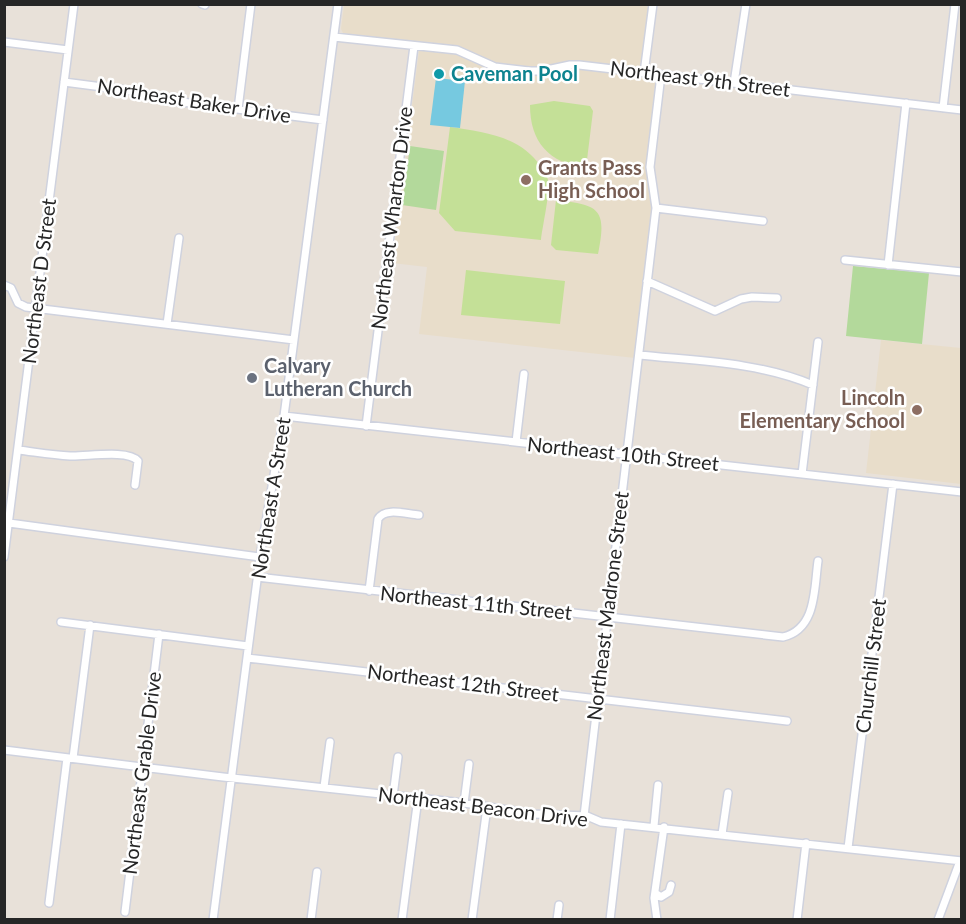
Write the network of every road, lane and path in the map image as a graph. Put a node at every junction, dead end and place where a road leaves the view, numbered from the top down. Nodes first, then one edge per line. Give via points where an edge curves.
1 (74, 4) edge
2 (251, 4) edge
3 (338, 4) edge
4 (653, 4) edge
5 (746, 4) edge
6 (955, 4) edge
7 (334, 37) junction
8 (4, 42) edge
9 (414, 46) junction
10 (68, 50) junction
11 (644, 73) junction
12 (662, 75) junction
13 (64, 82) junction
14 (734, 83) junction
15 (906, 103) junction
16 (943, 108) junction
17 (238, 109) junction
18 (962, 110) edge
19 (323, 120) junction
20 (656, 208) junction
21 (762, 221) dead end
22 (179, 238) dead end
23 (845, 260) dead end
24 (888, 264) junction
25 (962, 272) edge
26 (647, 281) junction
27 (4, 285) edge
28 (777, 298) dead end
29 (36, 308) junction
30 (167, 324) junction
31 (294, 340) junction
32 (818, 342) dead end
33 (639, 355) junction
34 (524, 374) dead end
35 (813, 385) junction
36 (284, 416) junction
37 (366, 426) junction
38 (516, 442) junction
39 (18, 450) junction
40 (627, 455) junction
41 (802, 474) junction
42 (893, 484) junction
43 (135, 485) dead end
44 (962, 492) edge
45 (419, 515) dead end
46 (9, 523) junction
47 (4, 557) edge
48 (260, 557) junction
49 (818, 561) dead end
50 (257, 578) junction
51 (369, 591) junction
52 (606, 617) junction
53 (62, 622) dead end
54 (90, 625) junction
55 (159, 634) junction
56 (248, 646) junction
57 (247, 658) junction
58 (597, 698) junction
59 (787, 721) dead end
60 (330, 742) dead end
61 (4, 750) edge
62 (399, 757) dead end
63 (70, 758) junction
64 (469, 764) dead end
65 (142, 767) junction
66 (231, 778) junction
67 (658, 785) dead end
68 (324, 787) junction
69 (728, 793) dead end
70 (393, 796) junction
71 (418, 798) junction
72 (464, 803) junction
73 (487, 807) junction
74 (584, 816) junction
75 (621, 824) junction
76 (654, 826) junction
77 (664, 827) junction
78 (722, 834) junction
79 (806, 843) junction
80 (848, 848) junction
81 (961, 861) edge
82 (316, 872) dead end
83 (671, 885) dead end
84 (655, 892) junction
85 (49, 903) dead end
86 (559, 905) dead end
87 (124, 912) dead end
88 (213, 920) edge
89 (311, 920) edge
90 (402, 920) edge
91 (472, 920) edge
92 (557, 920) edge
93 (610, 920) edge
94 (657, 920) edge
95 (797, 920) edge
96 (939, 920) edge

1 - 10 street, Northeast D Street
2 - 17 street
3 - 7 street, Northeast A Street
4 - 11 street
5 - 14 street
6 - 16 street
7 - 9 street, Northeast 9th Street
7 - 19 street, Northeast A Street
8 - 10 street
9 - 11 street, Northeast 9th Street via 457,50 492,66 529,71 570,65
9 - 37 street, Northeast Wharton Drive
10 - 13 street, Northeast D Street
11 - 12 street, Northeast 9th Street
12 - 14 street, Northeast 9th Street
12 - 20 street, Northeast Madrone Street via 650,167
13 - 17 street, Northeast Baker Drive
13 - 29 street, Northeast D Street
14 - 15 street, Northeast 9th Street
15 - 16 street, Northeast 9th Street
15 - 24 street
16 - 18 street, Northeast 9th Street
17 - 19 street, Northeast Baker Drive
19 - 31 street, Northeast A Street
20 - 21 street
20 - 26 street, Northeast Madrone Street
22 - 30 street
23 - 24 street
24 - 25 street
26 - 28 street via 715,311 741,299
26 - 33 street, Northeast Madrone Street
27 - 29 street via 11,288 18,303
29 - 30 street
29 - 39 street, Northeast D Street
30 - 31 street
31 - 36 street, Northeast A Street
32 - 35 street
33 - 35 street via 767,370
33 - 40 street, Northeast Madrone Street
34 - 38 street
35 - 41 street
36 - 37 street, Northeast 10th Street
36 - 48 street, Northeast A Street
37 - 38 street, Northeast 10th Street
38 - 40 street, Northeast 10th Street
39 - 43 street via 134,458 138,461
39 - 46 street, Northeast D Street
40 - 41 street, Northeast 10th Street
40 - 52 street, Northeast Madrone Street
41 - 42 street, Northeast 10th Street
42 - 44 street, Northeast 10th Street
42 - 80 street, Churchill Street
45 - 51 street via 381,514
46 - 47 street, Northeast D Street
46 - 48 street
48 - 50 street, Northeast A Street
49 - 52 street, Northeast 11th Street via 809,617 789,636
50 - 51 street, Northeast 11th Street
50 - 56 street, Northeast A Street
51 - 52 street, Northeast 11th Street
52 - 58 street, Northeast Madrone Street
53 - 54 street
54 - 55 street
54 - 63 street
55 - 56 street
55 - 65 street, Northeast Grable Drive
56 - 57 street, Northeast A Street
57 - 58 street, Northeast 12th Street
57 - 66 street, Northeast A Street
58 - 59 street, Northeast 12th Street
58 - 74 street, Northeast Madrone Street
60 - 68 street
61 - 63 street, Northeast Beacon Drive
62 - 70 street
63 - 65 street, Northeast Beacon Drive
63 - 85 street
64 - 72 street
65 - 66 street, Northeast Beacon Drive
65 - 87 street, Northeast Grable Drive
66 - 68 street, Northeast Beacon Drive
66 - 88 street, Northeast A Street
67 - 76 street
68 - 70 street, Northeast Beacon Drive
69 - 78 street
70 - 71 street, Northeast Beacon Drive
71 - 72 street, Northeast Beacon Drive
71 - 90 street
72 - 73 street, Northeast Beacon Drive
73 - 74 street, Northeast Beacon Drive
73 - 91 street
74 - 75 street, Northeast Beacon Drive
75 - 76 street, Northeast Beacon Drive
75 - 93 street
76 - 77 street, Northeast Beacon Drive
77 - 78 street, Northeast Beacon Drive
77 - 84 street
78 - 79 street, Northeast Beacon Drive
79 - 80 street, Northeast Beacon Drive
79 - 95 street
80 - 81 street, Northeast Beacon Drive
81 - 96 street
82 - 89 street
83 - 84 street via 661,897
84 - 94 street
86 - 92 street

